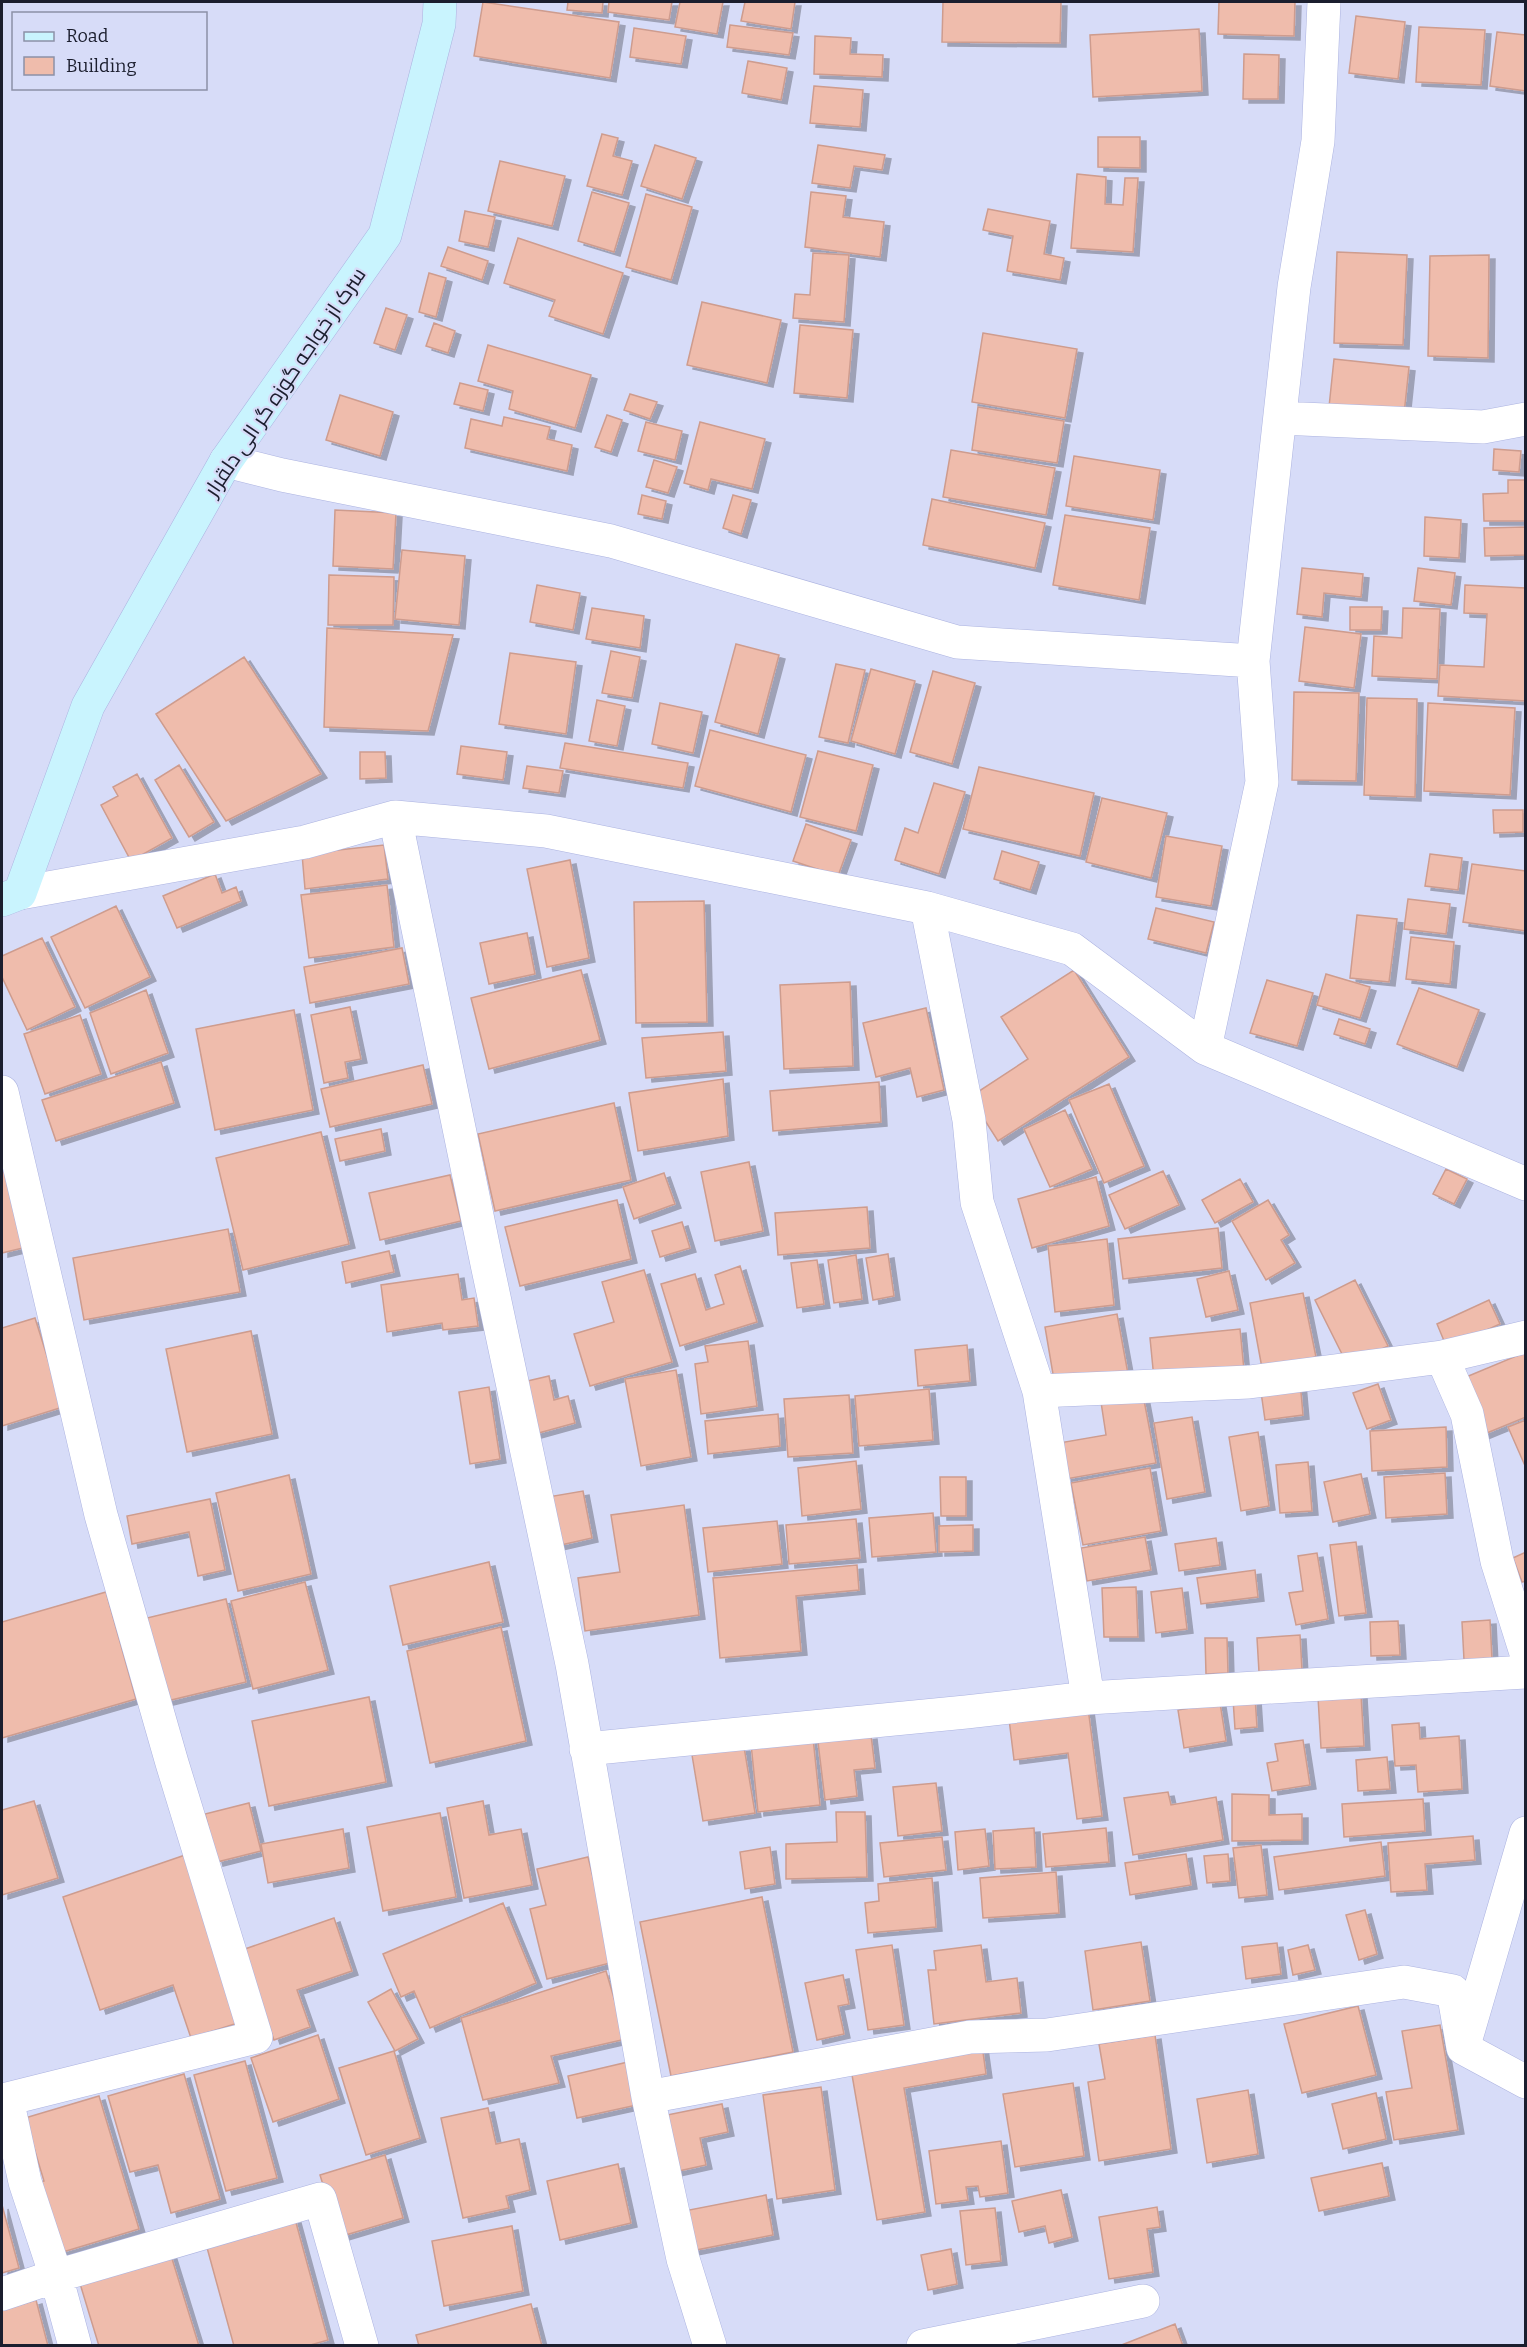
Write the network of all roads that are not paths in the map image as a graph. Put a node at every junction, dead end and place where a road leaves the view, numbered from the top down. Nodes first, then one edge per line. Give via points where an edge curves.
1 (440, 2) edge
2 (1324, 2) edge
3 (1280, 418) junction
4 (1526, 419) edge
5 (226, 461) junction
6 (1253, 661) junction
7 (395, 817) junction
8 (11, 897) edge
9 (927, 908) junction
10 (1205, 1048) junction
11 (2, 1092) edge
12 (1526, 1184) edge
13 (1526, 1337) edge
14 (1442, 1357) junction
15 (1038, 1391) junction
16 (1526, 1653) edge
17 (1526, 1672) edge
18 (1088, 1698) junction
19 (586, 1749) junction
20 (1526, 1833) edge
21 (1463, 2048) junction
22 (1526, 2082) edge
23 (648, 2097) junction
24 (56, 2276) junction
25 (2, 2294) edge
26 (1143, 2301) dead end
27 (75, 2346) edge
28 (362, 2346) edge
29 (710, 2346) edge
30 (923, 2346) edge

1 - 5 street, سرک از خواجه گوزه گر الی دلقرار via 439,24 385,235
2 - 3 street via 1318,141 1294,287
3 - 4 street via 1483,427
3 - 6 street
5 - 6 street via 611,541 957,642
5 - 8 street, سرک از خواجه گوزه گر الی دلقرار via 88,706
6 - 10 street via 1262,782
7 - 8 street via 305,842
7 - 9 street via 546,831
7 - 19 street via 572,1664
9 - 10 street via 1072,949
9 - 15 street via 969,1120 977,1202
10 - 12 street
11 - 24 street via 101,1515 256,2037 7,2098 25,2182
13 - 14 street
14 - 15 street via 1249,1382
14 - 16 street via 1467,1413 1497,1561
15 - 18 street
17 - 18 street
18 - 19 street
19 - 23 street
20 - 21 street
21 - 22 street
21 - 23 street via 1453,1991 1404,1982 1047,2035 970,2037
23 - 29 street via 682,2259
24 - 25 street
24 - 27 street
24 - 28 street via 320,2199
26 - 30 street

